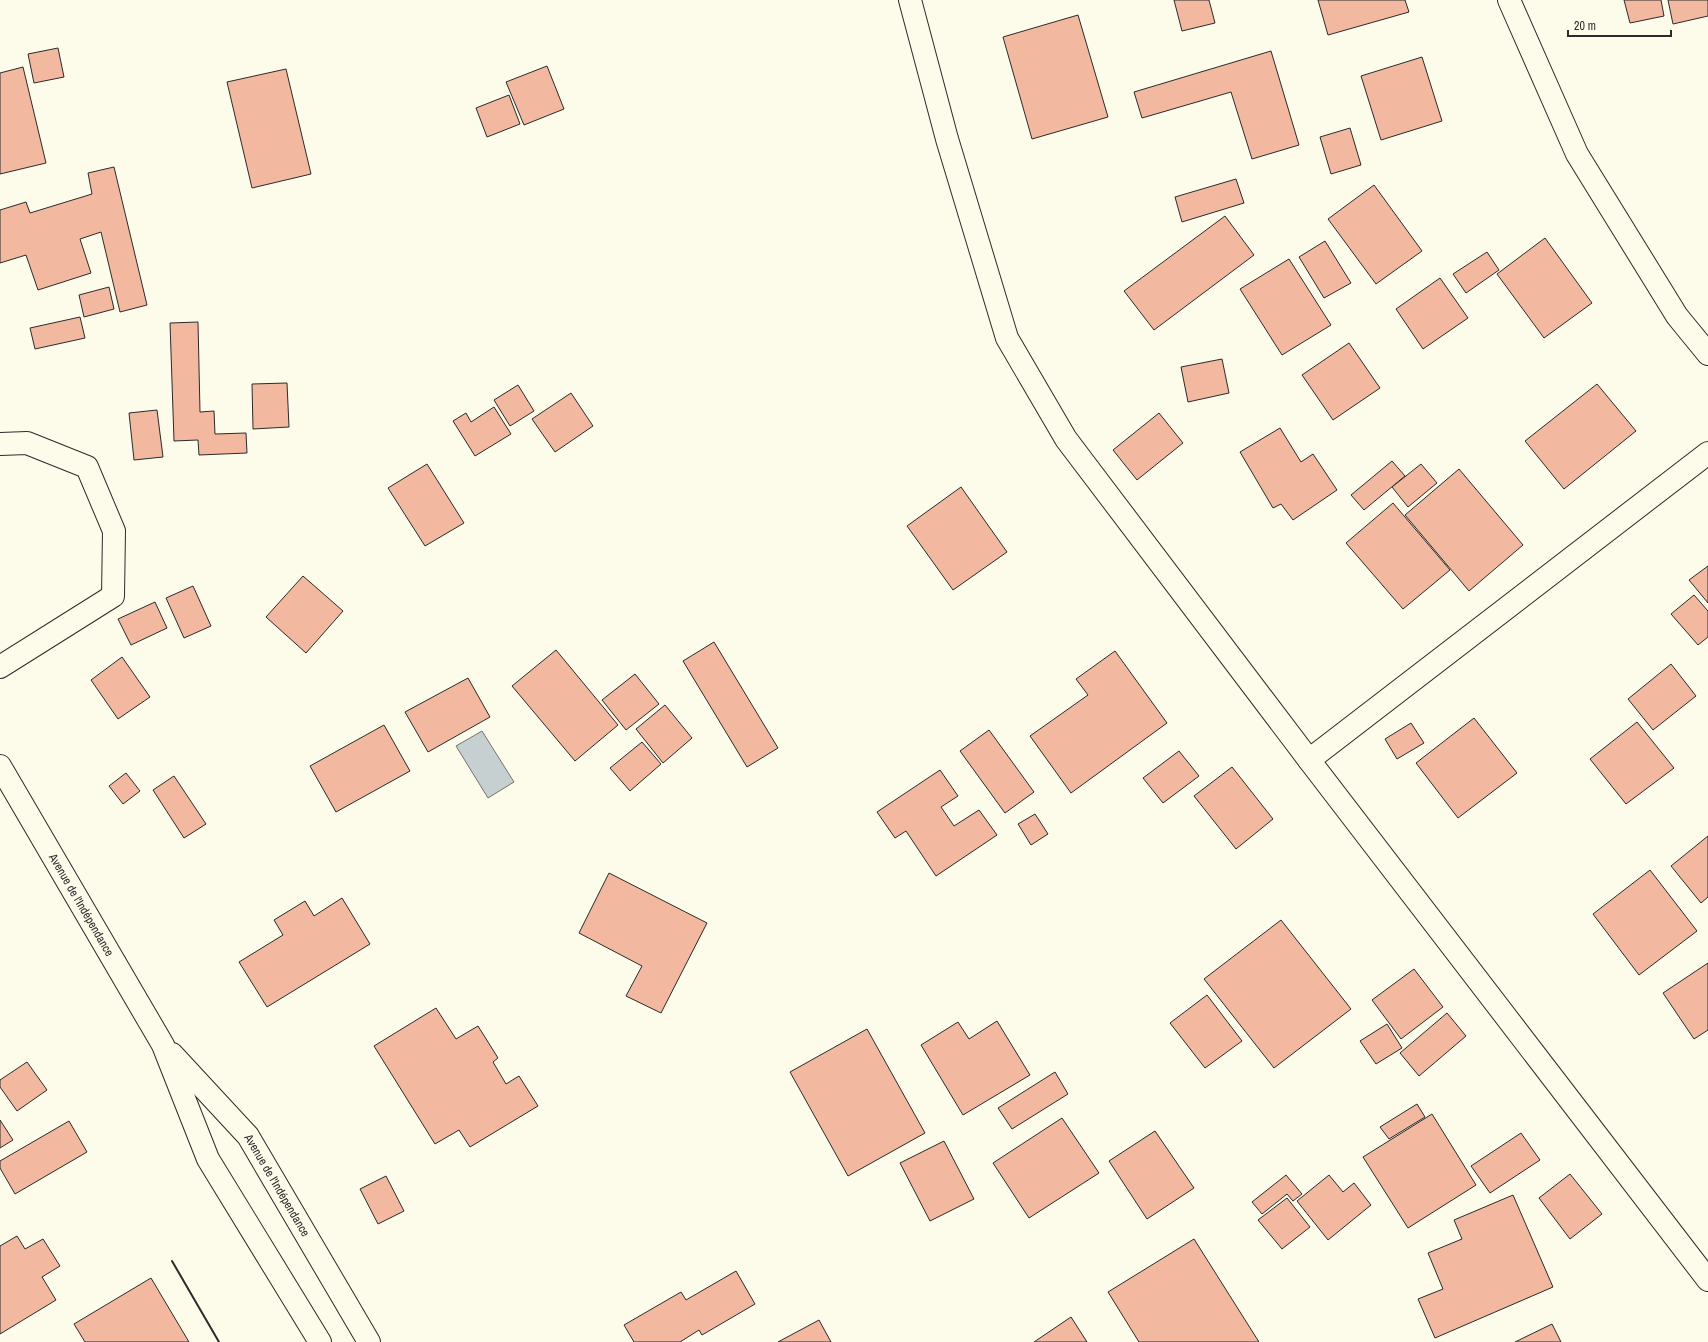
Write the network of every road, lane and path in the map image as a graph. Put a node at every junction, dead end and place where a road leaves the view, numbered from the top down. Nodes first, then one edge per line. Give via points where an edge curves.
1 (910, 0) edge
2 (1510, 0) edge
3 (1708, 354) edge
4 (0, 444) edge
5 (1708, 453) edge
6 (0, 667) edge
7 (1308, 760) junction
8 (3, 778) edge
9 (163, 1045) junction
10 (1708, 1280) edge
11 (320, 1342) edge
12 (369, 1342) edge

1 - 7 street via 947,139 1007,338 1066,439
2 - 3 street via 1577,154 1677,316
4 - 6 street via 27,443 87,466 114,531 113,596
5 - 7 street
7 - 10 street
8 - 9 street, Avenue de l'Indépendance
9 - 11 street, Avenue de l'Indépendance via 208,1159
9 - 12 street, Avenue de l'Indépendance via 248,1136

